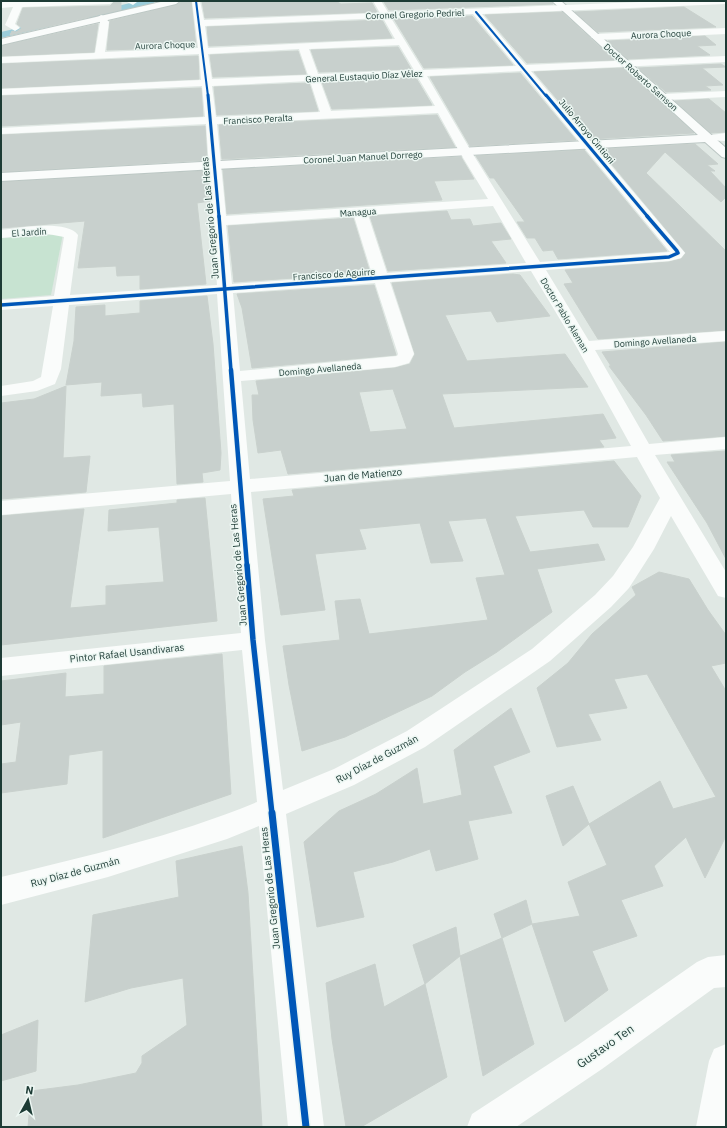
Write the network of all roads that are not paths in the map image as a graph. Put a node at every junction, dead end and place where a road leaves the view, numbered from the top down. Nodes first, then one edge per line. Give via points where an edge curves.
1 (110, 1) edge
2 (129, 1) edge
3 (134, 1) edge
4 (176, 1) edge
5 (196, 1) edge
6 (377, 1) edge
7 (726, 1) edge
8 (19, 3) edge
9 (1, 5) edge
10 (560, 5) edge
11 (88, 12) dead end
12 (476, 12) junction
13 (386, 15) junction
14 (101, 18) junction
15 (200, 23) junction
16 (1, 31) edge
17 (726, 31) edge
18 (686, 33) junction
19 (596, 37) junction
20 (699, 41) dead end
21 (1, 42) edge
22 (401, 42) junction
23 (303, 46) junction
24 (712, 50) dead end
25 (202, 51) junction
26 (100, 55) junction
27 (725, 59) edge
28 (1, 60) edge
29 (626, 64) junction
30 (524, 68) junction
31 (420, 73) junction
32 (315, 78) junction
33 (206, 84) junction
34 (1, 92) edge
35 (726, 94) edge
36 (664, 97) junction
37 (442, 109) junction
38 (327, 115) junction
39 (211, 121) junction
40 (1, 131) edge
41 (726, 137) edge
42 (708, 138) junction
43 (589, 145) junction
44 (465, 151) junction
45 (726, 154) edge
46 (214, 165) junction
47 (1, 177) edge
48 (497, 202) junction
49 (360, 212) junction
50 (219, 221) junction
51 (1, 234) edge
52 (669, 257) joint
53 (536, 266) junction
54 (381, 278) junction
55 (225, 290) junction
56 (62, 301) junction
57 (1, 305) edge
58 (726, 336) edge
59 (584, 346) junction
60 (232, 377) junction
61 (1, 391) edge
62 (726, 443) edge
63 (643, 450) junction
64 (240, 485) junction
65 (670, 498) junction
66 (1, 508) edge
67 (726, 590) edge
68 (253, 640) junction
69 (1, 667) edge
70 (271, 810) junction
71 (1, 891) edge
72 (726, 971) edge
73 (726, 1061) edge
74 (306, 1127) edge
75 (485, 1127) edge
76 (714, 1127) edge

1 - 8 street
2 - 3 street
3 - 11 street
4 - 14 street
5 - 15 street, Juan Gregorio de Las Heras
6 - 13 street, Doctor Pablo Aleman
7 - 10 street, Coronel Gregorio Pedriel
8 - 9 street
8 - 16 street via 10,25 19,27
10 - 12 street, Coronel Gregorio Pedriel
10 - 19 street, Doctor Roberto Samson
12 - 13 street, Coronel Gregorio Pedriel
12 - 30 street, Julio Arroyo Cintioni
13 - 15 street, Coronel Gregorio Pedriel
13 - 22 street, Doctor Pablo Aleman
14 - 21 street
14 - 26 street via 105,22
15 - 25 street, Juan Gregorio de Las Heras
17 - 18 street, Aurora Choque
18 - 19 street, Aurora Choque
18 - 20 street
19 - 29 street, Doctor Roberto Samson
22 - 23 street, Aurora Choque
22 - 31 street, Doctor Pablo Aleman
23 - 25 street, Aurora Choque
23 - 32 street
24 - 27 street
25 - 26 street, Aurora Choque
25 - 33 street, Juan Gregorio de Las Heras
26 - 28 street, Aurora Choque
27 - 29 street, General Eustaquio Díaz Vélez
29 - 30 street, General Eustaquio Díaz Vélez
29 - 36 street, Doctor Roberto Samson
30 - 31 street, General Eustaquio Díaz Vélez
30 - 43 street, Julio Arroyo Cintioni
31 - 32 street, General Eustaquio Díaz Vélez
31 - 37 street, Doctor Pablo Aleman
32 - 33 street, General Eustaquio Díaz Vélez
32 - 38 street
33 - 34 street, General Eustaquio Díaz Vélez
33 - 39 street, Juan Gregorio de Las Heras
35 - 36 street
36 - 42 street, Doctor Roberto Samson
37 - 38 street, Francisco Peralta
37 - 44 street, Doctor Pablo Aleman
38 - 39 street, Francisco Peralta
39 - 40 street, Francisco Peralta
39 - 46 street, Juan Gregorio de Las Heras
41 - 42 street, Coronel Juan Manuel Dorrego
42 - 43 street, Coronel Juan Manuel Dorrego
42 - 45 street, Doctor Roberto Samson
43 - 44 street, Coronel Juan Manuel Dorrego
43 - 52 street, Julio Arroyo Cintioni via 677,251 676,255
44 - 46 street, Coronel Juan Manuel Dorrego
44 - 48 street, Doctor Pablo Aleman
46 - 47 street, Coronel Juan Manuel Dorrego
46 - 50 street, Juan Gregorio de Las Heras
48 - 49 street, Managua
48 - 53 street, Doctor Pablo Aleman
49 - 50 street, Managua
49 - 54 street
50 - 55 street, Juan Gregorio de Las Heras
51 - 56 street, El Jardín via 56,230 66,231 71,235
52 - 53 street, Francisco de Aguirre
53 - 54 street, Francisco de Aguirre
53 - 59 street, Doctor Pablo Aleman
54 - 55 street, Francisco de Aguirre
54 - 60 street, Domingo Avellaneda via 406,354 402,359 395,362
55 - 56 street, Francisco de Aguirre
55 - 60 street, Juan Gregorio de Las Heras
56 - 57 street, Francisco de Aguirre
56 - 61 street via 49,380 37,386
58 - 59 street, Domingo Avellaneda
59 - 63 street, Doctor Pablo Aleman
60 - 64 street, Juan Gregorio de Las Heras
62 - 63 street, Juan de Matienzo
63 - 64 street, Juan de Matienzo
63 - 65 street, Doctor Pablo Aleman
64 - 66 street, Juan de Matienzo
64 - 68 street, Juan Gregorio de Las Heras
65 - 67 street, Doctor Pablo Aleman
65 - 70 street, Ruy Díaz de Guzmán via 643,549 621,582 541,655 416,739 344,777
68 - 69 street, Pintor Rafael Usandivaras
68 - 70 street, Juan Gregorio de Las Heras
70 - 71 street, Ruy Díaz de Guzmán via 227,827 108,864
70 - 74 street, Juan Gregorio de Las Heras
72 - 75 street, Gustavo Ten via 708,973 590,1057
73 - 76 street

